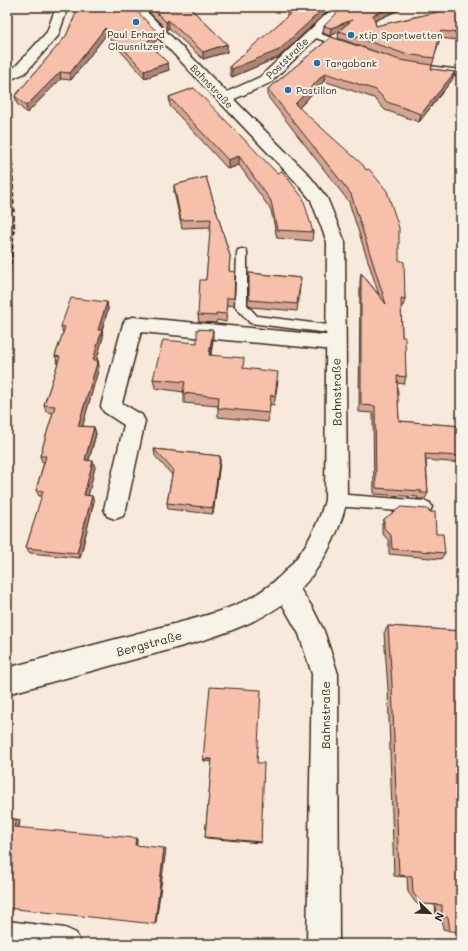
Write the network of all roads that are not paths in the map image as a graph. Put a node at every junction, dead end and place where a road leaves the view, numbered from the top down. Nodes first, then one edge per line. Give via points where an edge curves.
1 (62, 7) edge
2 (135, 7) edge
3 (342, 7) edge
4 (313, 34) junction
5 (354, 48) edge
6 (410, 66) edge
7 (461, 73) edge
8 (7, 77) edge
9 (225, 98) junction
10 (242, 252) dead end
11 (335, 337) junction
12 (336, 500) junction
13 (425, 507) edge
14 (115, 509) dead end
15 (285, 588) junction
16 (7, 681) edge
17 (7, 936) edge
18 (65, 944) edge
19 (323, 944) edge

1 - 8 street via 53,33 20,70
2 - 9 street, Bahnstraße
3 - 4 street, Poststraße
4 - 5 lane
4 - 9 street, Poststraße via 265,80
6 - 7 lane
9 - 11 street, Bahnstraße via 319,198 336,242
10 - 11 lane via 242,306 254,320
11 - 12 street, Bahnstraße
11 - 14 street, Bahnstraße via 133,324 111,406 134,421
12 - 13 lane
12 - 15 street, Bahnstraße via 331,521 310,560
15 - 16 street, Bergstraße via 248,612 186,633
15 - 19 street, Bahnstraße via 311,631 325,674
17 - 18 street

